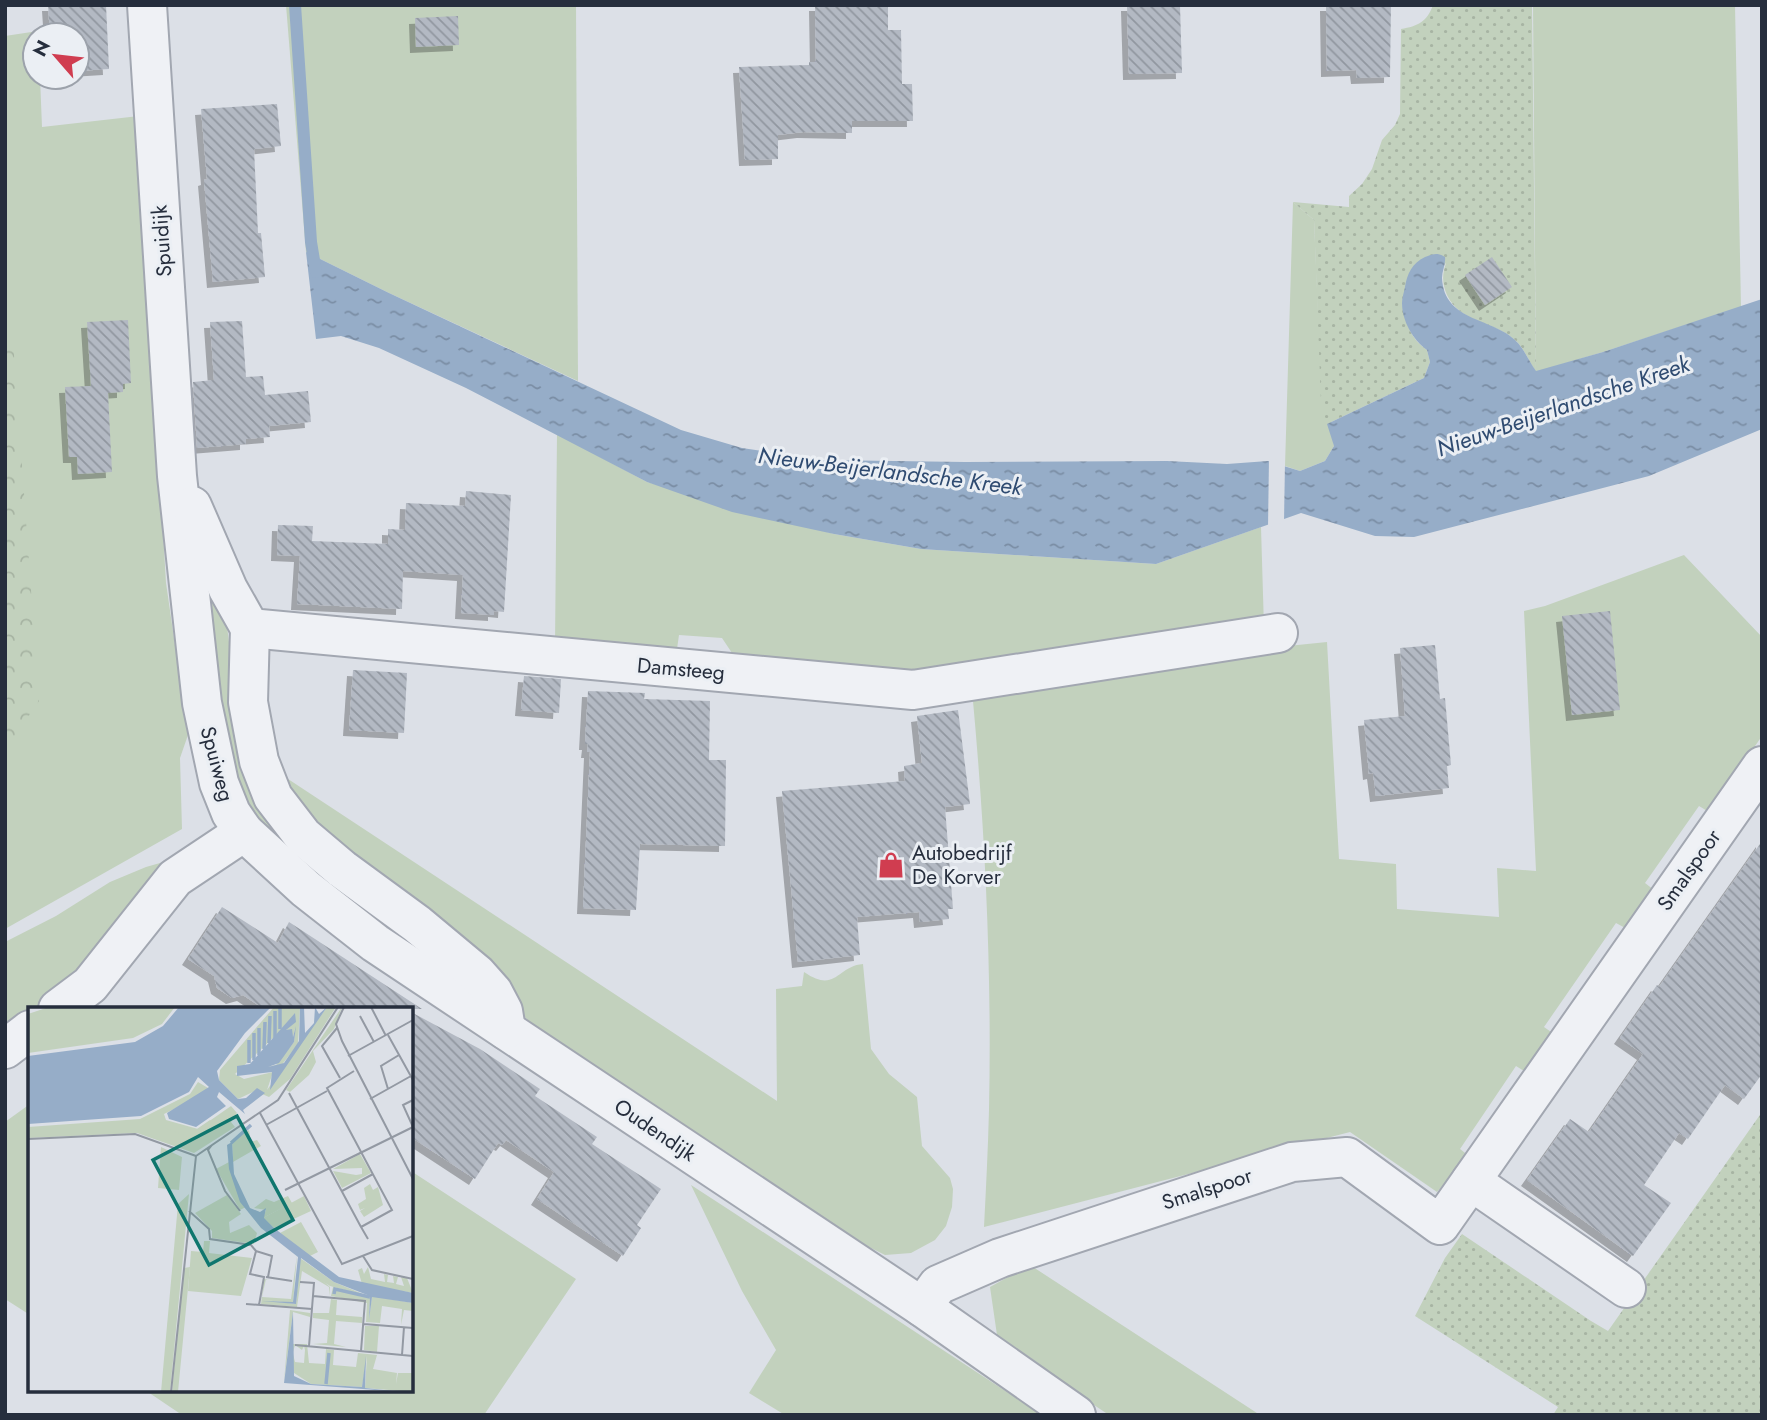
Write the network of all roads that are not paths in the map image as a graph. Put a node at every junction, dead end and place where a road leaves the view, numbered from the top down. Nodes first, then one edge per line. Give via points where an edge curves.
1 (147, 5) edge
2 (177, 476) junction
3 (250, 628) junction
4 (1278, 633) dead end
5 (1762, 765) edge
6 (244, 832) junction
7 (61, 1007) edge
8 (506, 1030) junction
9 (28, 1032) edge
10 (5, 1049) edge
11 (1471, 1181) junction
12 (1626, 1288) dead end
13 (922, 1307) junction
14 (1076, 1415) edge

1 - 2 street, Spuidijk
2 - 3 street
2 - 6 street, Spuiweg via 202,703 219,783
3 - 4 street, Damsteeg via 913,690
3 - 8 street via 248,702 259,761 273,797 303,836 477,974 503,1011
5 - 11 street, Smalspoor
6 - 7 street via 175,878 90,985
6 - 8 street, Oudendijk via 375,943
8 - 13 street, Oudendijk
9 - 10 street
11 - 12 street
11 - 13 street, Smalspoor via 1440,1225 1347,1157 1292,1162 1000,1258 938,1285
13 - 14 street, Oudendijk

